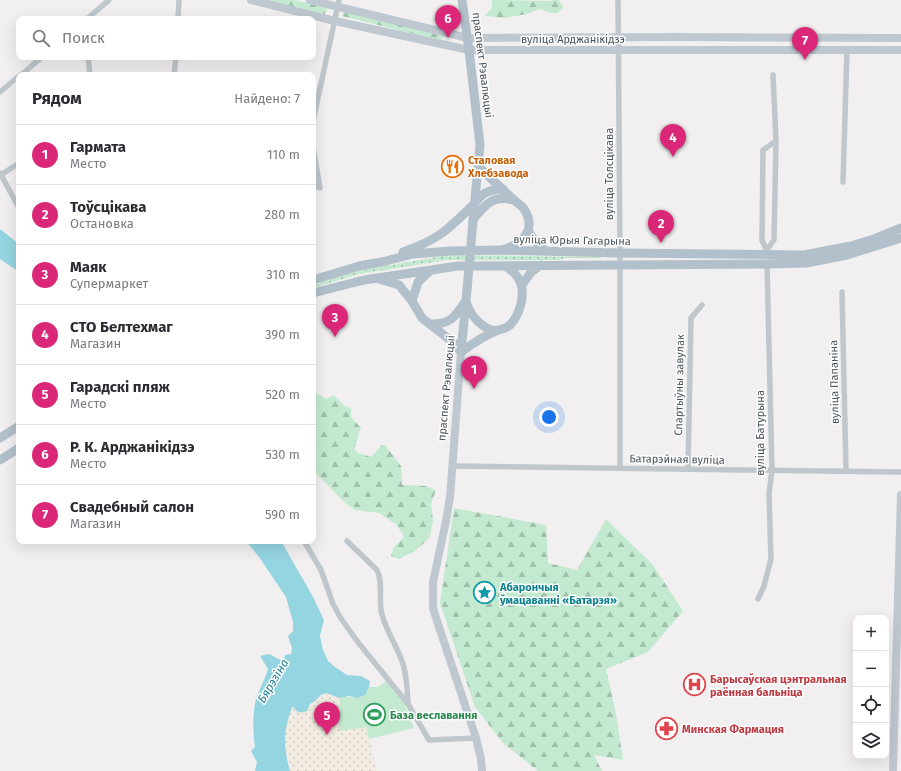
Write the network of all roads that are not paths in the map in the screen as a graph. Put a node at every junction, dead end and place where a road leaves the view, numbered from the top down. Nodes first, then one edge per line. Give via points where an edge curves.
1 (109, 0) edge
2 (179, 0) edge
3 (251, 0) edge
4 (310, 0) edge
5 (462, 0) edge
6 (618, 0) edge
7 (339, 3) edge
8 (90, 16) edge
9 (178, 16) edge
10 (335, 20) junction
11 (618, 37) junction
12 (468, 38) junction
13 (901, 38) edge
14 (469, 50) junction
15 (618, 50) junction
16 (847, 50) junction
17 (901, 50) edge
18 (39, 60) edge
19 (88, 60) edge
20 (176, 60) edge
21 (25, 72) edge
22 (90, 72) edge
23 (174, 72) edge
24 (773, 75) dead end
25 (16, 79) edge
26 (0, 92) edge
27 (316, 104) edge
28 (776, 141) junction
29 (316, 165) edge
30 (16, 166) edge
31 (479, 167) junction
32 (0, 174) edge
33 (843, 182) dead end
34 (316, 186) edge
35 (503, 189) junction
36 (514, 200) junction
37 (16, 203) edge
38 (475, 203) junction
39 (473, 219) junction
40 (901, 228) edge
41 (528, 231) junction
42 (901, 238) edge
43 (499, 250) junction
44 (546, 251) junction
45 (620, 253) junction
46 (767, 256) junction
47 (382, 262) junction
48 (541, 265) junction
49 (620, 265) junction
50 (505, 266) junction
51 (430, 270) junction
52 (376, 278) junction
53 (316, 279) edge
54 (522, 285) junction
55 (316, 292) edge
56 (842, 292) dead end
57 (412, 301) junction
58 (465, 301) junction
59 (702, 305) dead end
60 (430, 324) junction
61 (496, 331) junction
62 (461, 352) junction
63 (16, 428) edge
64 (0, 438) edge
65 (16, 450) edge
66 (0, 460) edge
67 (452, 466) junction
68 (620, 468) junction
69 (688, 469) junction
70 (772, 470) junction
71 (846, 471) junction
72 (901, 472) edge
73 (901, 495) edge
74 (347, 541) dead end
75 (306, 544) edge
76 (758, 599) dead end
77 (408, 704) junction
78 (476, 738) junction
79 (482, 771) edge
80 (893, 771) edge

1 - 8 street
2 - 9 street
3 - 10 main road, вуліца Арджанікідзэ
4 - 7 main road, вуліца Арджанікідзэ
5 - 12 main road, праспект Рэвалюцыі
6 - 11 street, вуліца Толсцікава
7 - 10 street
7 - 12 main road, вуліца Арджанікідзэ
10 - 14 main road, вуліца Арджанікідзэ
10 - 27 street
11 - 12 main road, вуліца Арджанікідзэ
11 - 13 main road, вуліца Арджанікідзэ
11 - 15 street, вуліца Толсцікава
12 - 14 main road, праспект Рэвалюцыі
14 - 15 main road, вуліца Арджанікідзэ
14 - 31 main road, праспект Рэвалюцыі via 480,144
15 - 16 main road, вуліца Арджанікідзэ
15 - 45 street, вуліца Толсцікава
16 - 17 main road, вуліца Арджанікідзэ
16 - 33 street
18 - 21 street
19 - 22 street
20 - 23 street
24 - 28 street, вуліца Батурына
25 - 26 street
28 - 46 street, вуліца Батурына via 774,240
28 - 46 street, вуліца Батурына via 763,150 762,240
29 - 34 street via 320,188
30 - 32 street
31 - 35 main road
31 - 38 main road, праспект Рэвалюцыі
32 - 37 street
35 - 36 main road
35 - 38 main road via 485,193
36 - 39 main road via 493,200
36 - 41 main road via 527,217
38 - 39 main road, праспект Рэвалюцыі
38 - 47 main road via 441,234
39 - 58 main road, праспект Рэвалюцыі, bridge
40 - 46 main road, вуліца Юрыя Гагарына via 851,246 804,255
41 - 43 main road via 513,246
41 - 44 main road
42 - 46 main road, вуліца Юрыя Гагарына via 847,255 806,263
43 - 44 main road, вуліца Юрыя Гагарына
43 - 47 main road, вуліца Юрыя Гагарына via 413,254
44 - 45 main road, вуліца Юрыя Гагарына
45 - 46 main road, вуліца Юрыя Гагарына
45 - 49 street, вуліца Толсцікава
46 - 49 main road, вуліца Юрыя Гагарына
46 - 70 street, вуліца Батурына
47 - 53 main road, вуліца Юрыя Гагарына
48 - 49 main road, вуліца Юрыя Гагарына
48 - 50 main road, вуліца Юрыя Гагарына
48 - 54 main road
49 - 68 street, вуліца Толсцікава
50 - 51 main road, вуліца Юрыя Гагарына via 458,266
50 - 54 main road via 514,273
51 - 52 main road, вуліца Юрыя Гагарына
51 - 57 main road via 418,282
52 - 55 main road, вуліца Юрыя Гагарына
52 - 57 main road via 398,285
54 - 61 main road via 518,314 506,328
56 - 71 street, вуліца Папаніна
57 - 60 main road via 422,318
58 - 60 main road via 452,320 442,324
58 - 61 main road via 471,314 479,322
58 - 62 main road, праспект Рэвалюцыі
59 - 69 street, Спартыўны завулак via 691,318
60 - 62 main road
61 - 62 main road via 472,343
62 - 67 main road, праспект Рэвалюцыі
63 - 64 main road
65 - 66 main road
67 - 68 street, Батарэйная вуліца
67 - 78 main road, праспект Рэвалюцыі via 450,497 433,582 433,608
68 - 69 street, Батарэйная вуліца
69 - 70 street, Батарэйная вуліца
70 - 71 street, Батарэйная вуліца
70 - 76 street, вуліца Батурына via 769,494 771,560
71 - 72 street, Батарэйная вуліца
73 - 80 main road
74 - 77 street via 380,576 381,610 406,674
75 - 77 street via 321,570 340,617 357,642
77 - 78 street via 429,740
78 - 79 main road, праспект Рэвалюцыі

